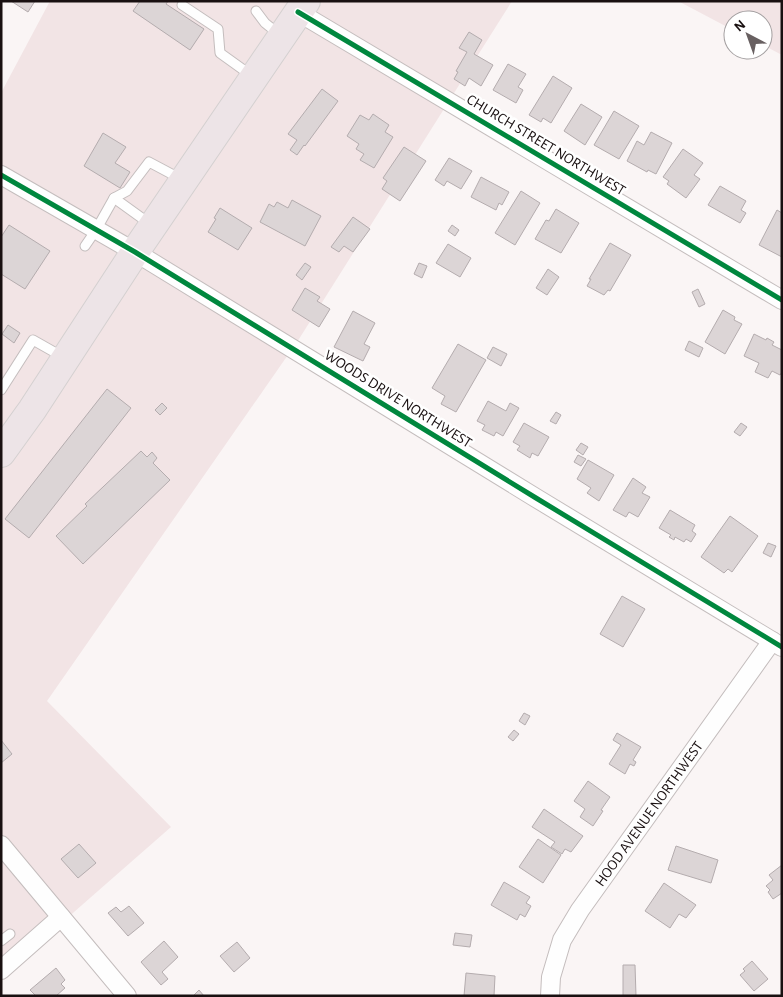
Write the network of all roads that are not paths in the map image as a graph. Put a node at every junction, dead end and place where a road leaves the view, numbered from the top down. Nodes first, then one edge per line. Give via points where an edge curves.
1 (182, 5) dead end
2 (302, 6) edge
3 (256, 11) dead end
4 (282, 36) junction
5 (254, 78) junction
6 (1, 175) edge
7 (184, 180) junction
8 (114, 198) junction
9 (153, 226) junction
10 (96, 230) junction
11 (85, 246) dead end
12 (135, 252) junction
13 (782, 300) edge
14 (66, 358) junction
15 (1, 390) edge
16 (1, 453) edge
17 (777, 644) edge
18 (1, 845) edge
19 (61, 917) junction
20 (10, 934) dead end
21 (1, 941) edge
22 (1, 970) edge
23 (127, 996) edge
24 (550, 996) edge

1 - 5 lane via 218,29 220,53
2 - 4 main road
2 - 13 street, CHURCH STREET NORTHWEST
3 - 4 lane
4 - 5 main road
5 - 7 main road
6 - 10 street, WOODS DRIVE NORTHWEST
7 - 8 lane via 149,162 127,192
7 - 9 main road
8 - 9 lane
8 - 10 lane
9 - 12 main road
10 - 11 lane
10 - 12 street, WOODS DRIVE NORTHWEST
12 - 14 main road
12 - 17 street, WOODS DRIVE NORTHWEST
14 - 15 lane via 34,340
14 - 16 main road
17 - 24 street, HOOD AVENUE NORTHWEST via 580,910 562,940
18 - 19 street
19 - 22 street
19 - 23 street
20 - 21 lane

